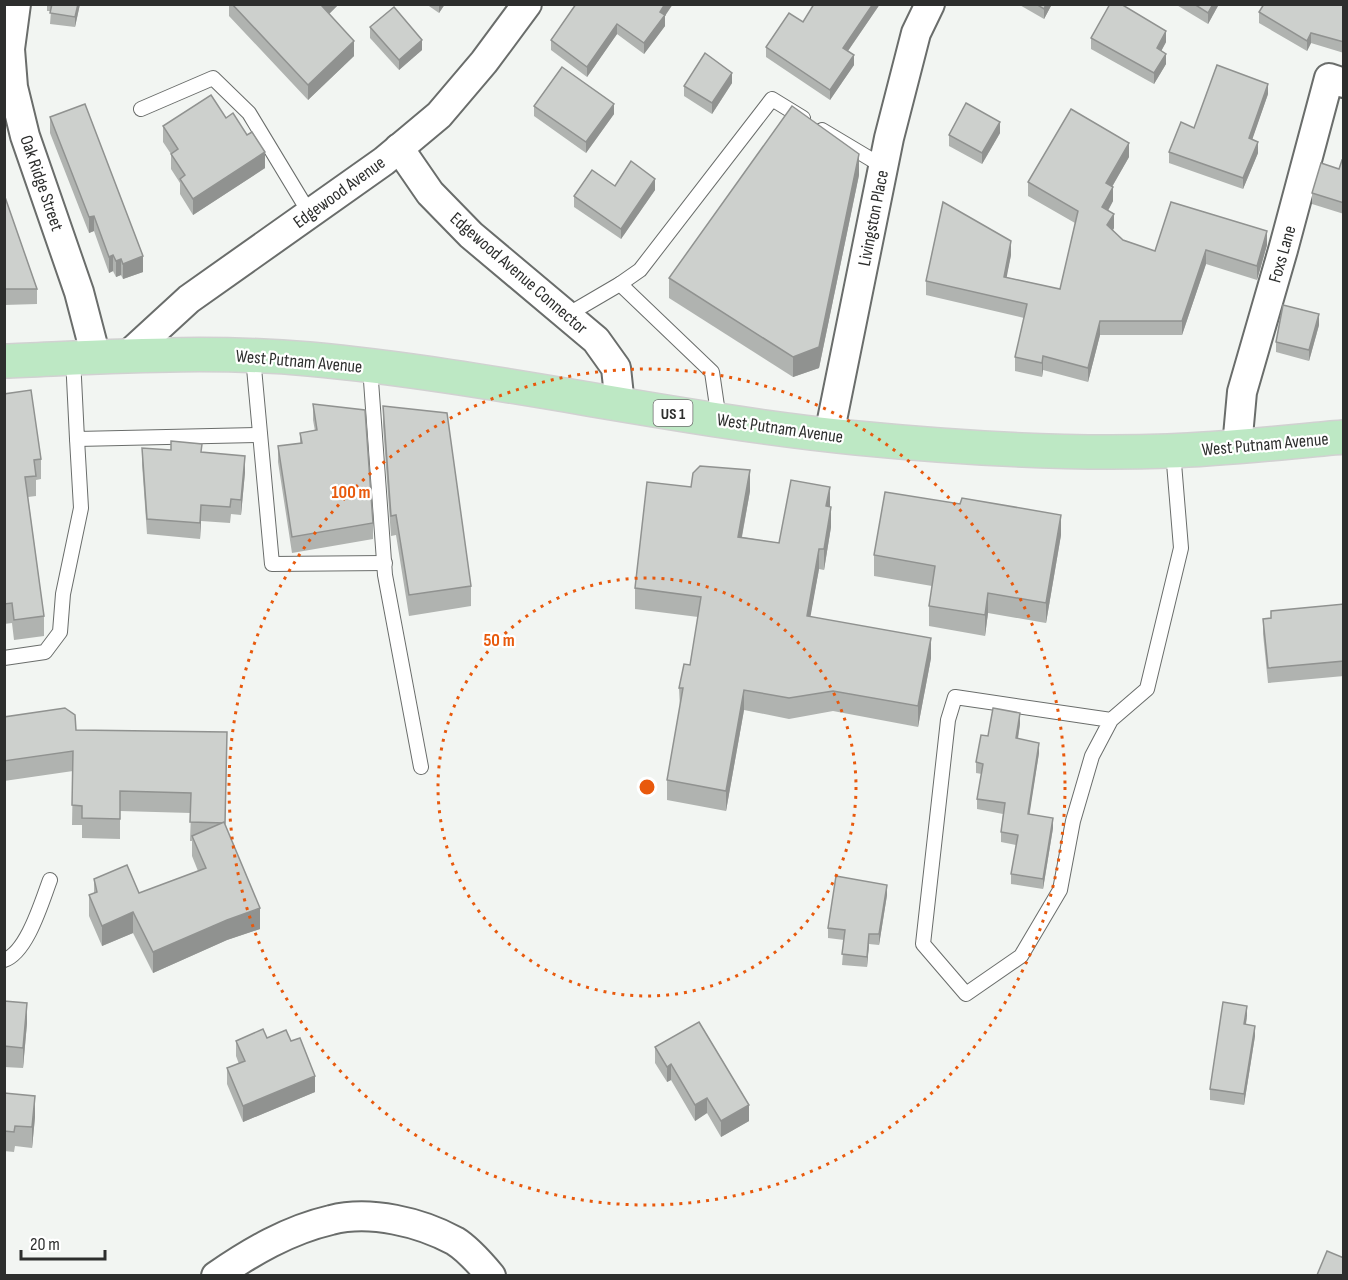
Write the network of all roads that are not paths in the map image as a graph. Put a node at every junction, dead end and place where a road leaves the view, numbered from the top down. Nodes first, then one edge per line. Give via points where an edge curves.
1 (16, 4) edge
2 (527, 4) edge
3 (930, 4) edge
4 (1344, 82) edge
5 (141, 109) dead end
6 (399, 148) junction
7 (884, 167) junction
8 (310, 214) junction
9 (620, 284) junction
10 (567, 315) junction
11 (99, 357) junction
12 (254, 357) junction
13 (4, 362) edge
14 (370, 367) junction
15 (620, 405) junction
16 (719, 420) junction
17 (260, 435) junction
18 (829, 435) junction
19 (1344, 437) edge
20 (77, 439) junction
21 (1237, 447) junction
22 (1173, 451) junction
23 (385, 563) junction
24 (4, 658) edge
25 (1111, 720) junction
26 (421, 767) dead end
27 (50, 880) dead end
28 (4, 960) edge
29 (216, 1275) edge
30 (491, 1275) edge

1 - 11 street, Oak Ridge Street via 10,49 13,87 25,136
2 - 6 street, Edgewood Avenue via 439,115
3 - 7 street, Livingston Place via 916,33
4 - 21 street, Foxs Lane via 1329,78 1242,392
5 - 8 lane via 213,78 249,113
6 - 8 street, Edgewood Avenue
6 - 10 street, Edgewood Avenue Connector via 430,193 471,235
7 - 9 lane via 772,99 640,270
7 - 18 street, Livingston Place
8 - 11 street, Edgewood Avenue
9 - 10 lane
9 - 16 lane via 712,372
10 - 15 street, Edgewood Avenue Connector via 596,340 616,368
11 - 12 main road, West Putnam Avenue / US 1
11 - 13 main road, West Putnam Avenue / US 1
11 - 20 lane
12 - 14 main road, West Putnam Avenue / US 1
12 - 17 lane
14 - 15 main road, West Putnam Avenue / US 1
14 - 23 lane
15 - 16 main road, West Putnam Avenue / US 1
16 - 18 main road, West Putnam Avenue / US 1
17 - 20 lane
17 - 23 lane via 272,564
18 - 22 main road, West Putnam Avenue / US 1 via 973,447
19 - 21 main road, West Putnam Avenue / US 1
20 - 24 lane via 81,508 63,594 60,632 45,652
21 - 22 main road, West Putnam Avenue / US 1
22 - 25 lane via 1181,548 1147,689
23 - 26 lane
25 - 25 lane via 955,697 948,720 922,944 966,994 1021,956 1060,890 1073,821 1092,756
27 - 28 lane via 32,929 11,958
29 - 30 street via 292,1232 332,1219 379,1217 422,1227 456,1242

